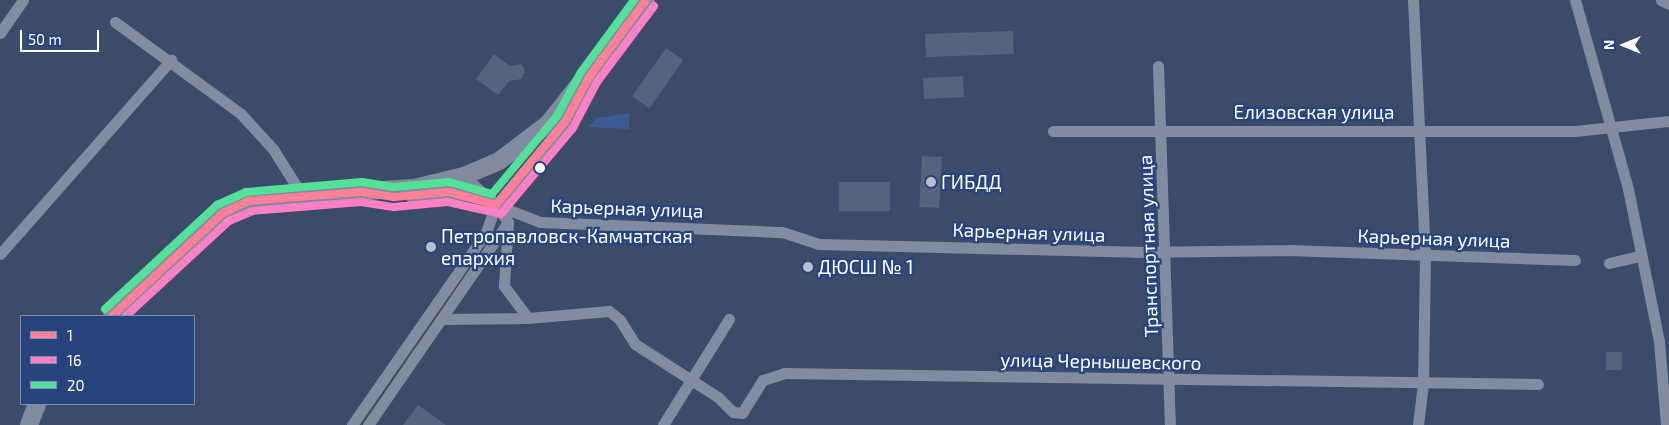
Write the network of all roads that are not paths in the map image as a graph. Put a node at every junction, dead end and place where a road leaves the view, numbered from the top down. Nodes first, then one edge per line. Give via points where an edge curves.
1 (23, 0) edge
2 (646, 0) edge
3 (1413, 0) edge
4 (1575, 0) edge
5 (1661, 0) edge
6 (1669, 4) edge
7 (114, 22) dead end
8 (0, 33) edge
9 (172, 60) junction
10 (1158, 66) dead end
11 (589, 77) junction
12 (1668, 120) edge
13 (1609, 126) junction
14 (1161, 129) junction
15 (1417, 129) junction
16 (1053, 131) dead end
17 (464, 176) junction
18 (362, 192) junction
19 (302, 195) junction
20 (493, 202) junction
21 (508, 222) junction
22 (1166, 252) junction
23 (0, 254) edge
24 (1425, 256) junction
25 (1640, 256) junction
26 (1575, 260) dead end
27 (1609, 263) dead end
28 (113, 315) edge
29 (528, 318) junction
30 (729, 319) dead end
31 (444, 320) junction
32 (1169, 380) junction
33 (1424, 383) junction
34 (692, 384) junction
35 (1538, 384) dead end
36 (37, 405) edge
37 (29, 425) edge
38 (352, 425) edge
39 (368, 425) edge
40 (663, 425) edge
41 (1170, 425) edge
42 (1418, 425) edge
43 (1666, 425) edge

1 - 8 street
2 - 11 main road
3 - 15 street
4 - 13 street
5 - 6 street
7 - 9 street
9 - 19 street via 241,114 273,149
9 - 23 street
10 - 14 street, Транспортная улица
11 - 17 main road via 526,143
11 - 20 street via 565,122
12 - 13 street, Елизовская улица
13 - 15 street, Елизовская улица via 1575,131
13 - 25 street via 1628,189
14 - 15 street, Елизовская улица
14 - 16 street, Елизовская улица
14 - 22 street, Транспортная улица
15 - 24 street
17 - 18 main road via 414,188
17 - 20 street, Карьерная улица
18 - 19 main road
18 - 20 street, Карьерная улица via 394,197 449,192
19 - 28 main road via 259,199 223,213
20 - 21 street
20 - 22 street, Карьерная улица via 540,222 782,232 818,244
20 - 38 street via 486,232
21 - 29 street via 504,286
21 - 31 street
22 - 24 street, Карьерная улица via 1289,250
22 - 32 street, Транспортная улица
24 - 26 street, Карьерная улица
24 - 33 street
25 - 27 street
25 - 43 street via 1659,341
29 - 31 street
29 - 34 street via 553,312 609,311 620,320 635,344
30 - 34 street
31 - 39 street
32 - 33 street, улица Чернышевского
32 - 34 street, улица Чернышевского via 772,374 763,380 742,413 733,412 718,397
32 - 41 street, Транспортная улица
33 - 35 street, улица Чернышевского
33 - 42 street
34 - 40 street
36 - 37 main road

